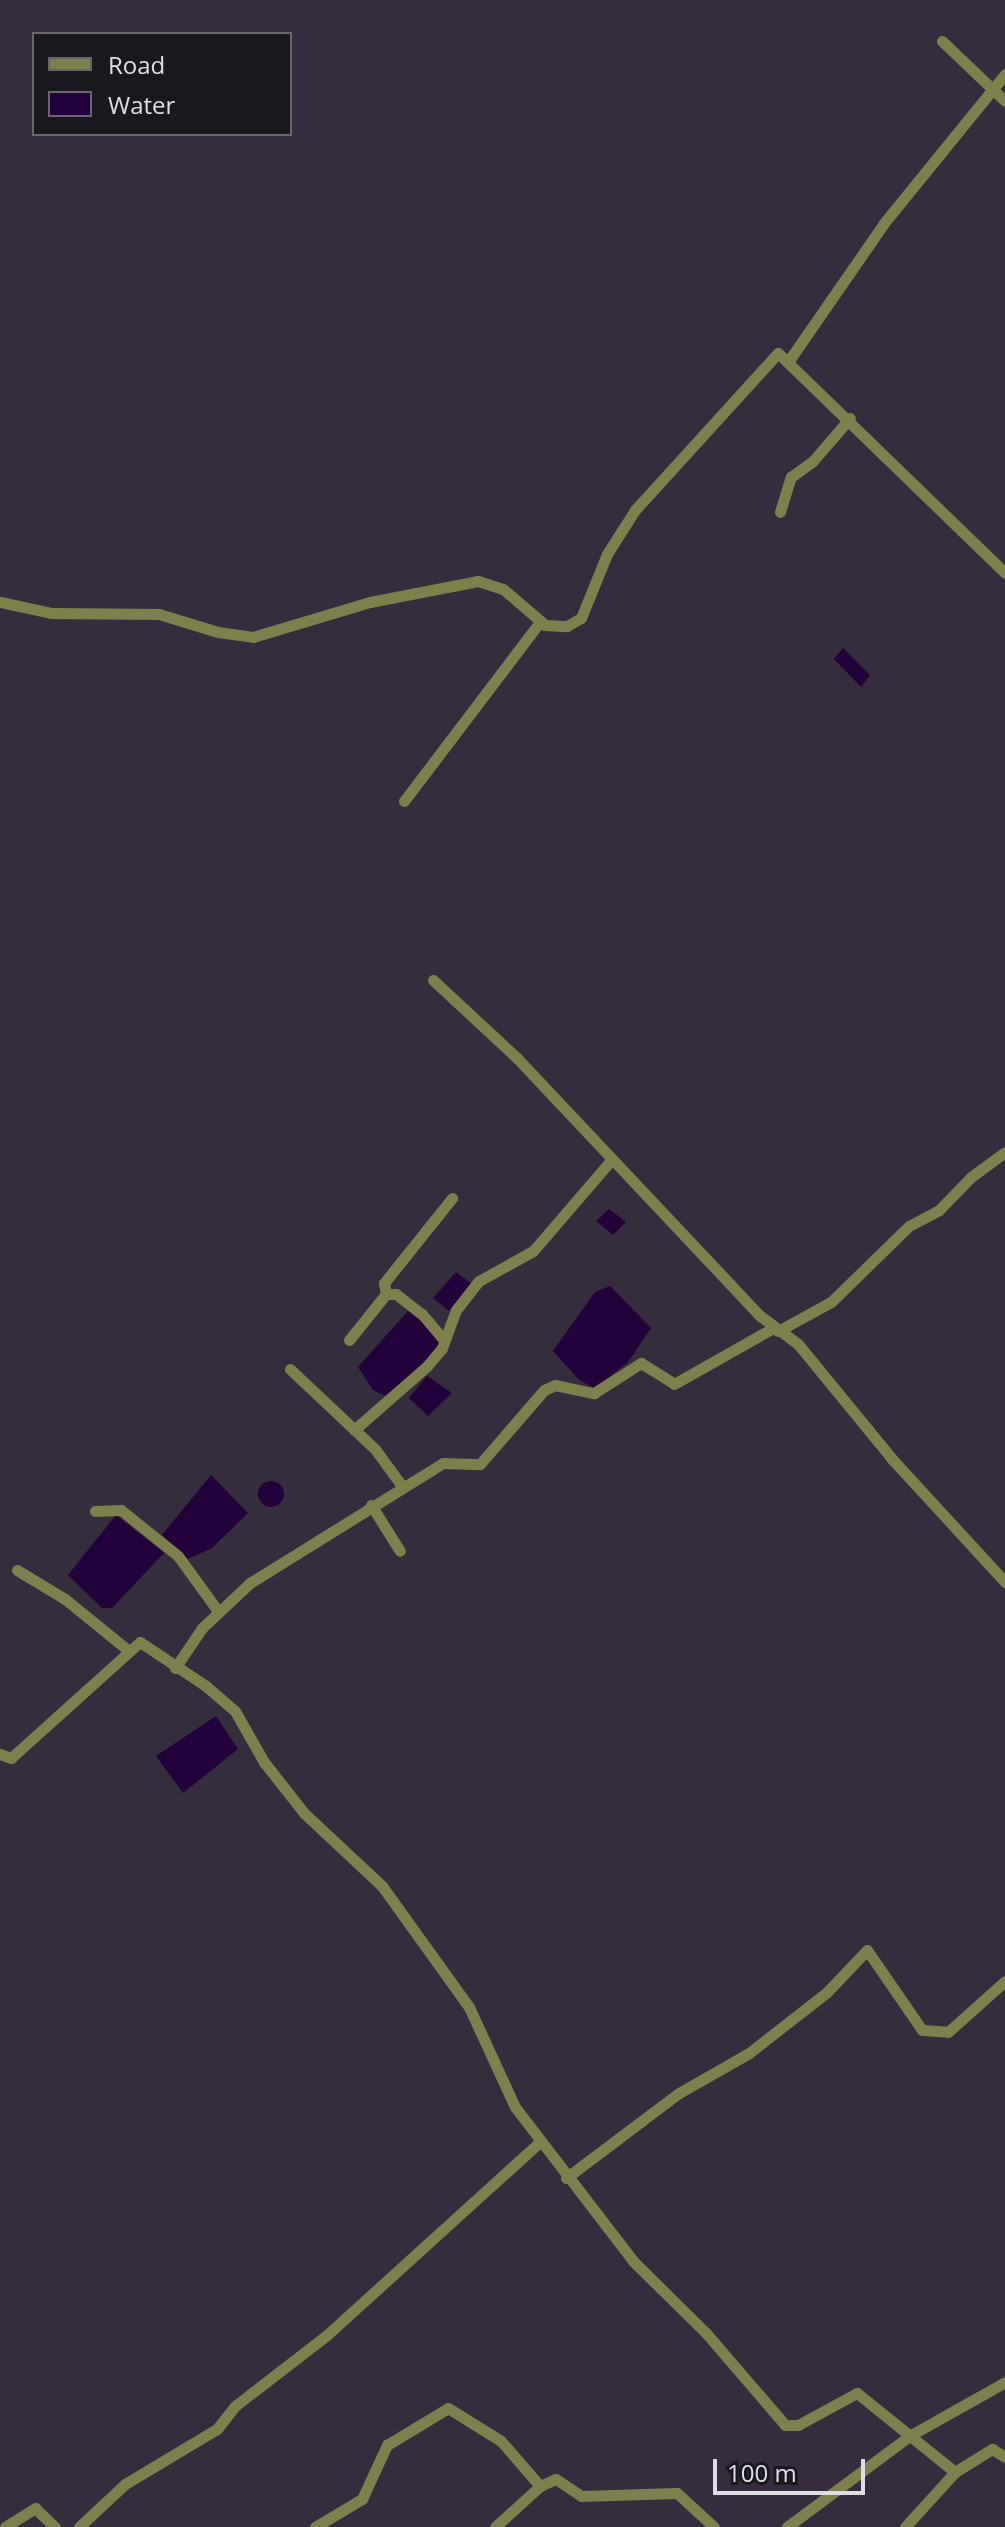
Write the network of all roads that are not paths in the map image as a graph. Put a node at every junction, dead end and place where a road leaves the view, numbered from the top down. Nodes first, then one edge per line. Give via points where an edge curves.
1 (942, 41) dead end
2 (1005, 74) edge
3 (993, 89) junction
4 (1005, 101) edge
5 (790, 359) junction
6 (850, 418) junction
7 (780, 512) dead end
8 (1005, 573) edge
9 (0, 602) edge
10 (540, 622) junction
11 (404, 801) dead end
12 (433, 980) dead end
13 (1005, 1152) edge
14 (612, 1159) junction
15 (452, 1198) dead end
16 (386, 1294) junction
17 (776, 1329) junction
18 (443, 1339) junction
19 (349, 1340) dead end
20 (290, 1369) dead end
21 (354, 1430) junction
22 (402, 1486) junction
23 (371, 1505) junction
24 (95, 1511) dead end
25 (400, 1551) dead end
26 (17, 1570) dead end
27 (1005, 1582) edge
28 (218, 1611) junction
29 (129, 1651) junction
30 (175, 1668) junction
31 (0, 1754) edge
32 (1005, 1981) edge
33 (541, 2141) junction
34 (567, 2176) junction
35 (1005, 2382) edge
36 (908, 2437) junction
37 (1005, 2457) edge
38 (955, 2472) junction
39 (540, 2486) junction
40 (5, 2527) edge
41 (55, 2527) edge
42 (79, 2527) edge
43 (315, 2527) edge
44 (495, 2527) edge
45 (714, 2527) edge
46 (787, 2527) edge
47 (905, 2527) edge

1 - 3 street
2 - 3 street
3 - 4 street
3 - 5 street via 884,223
5 - 6 street
5 - 10 street via 772,354 750,388 657,481 615,539 581,618 567,626
6 - 7 street via 812,462 791,477
6 - 8 street
9 - 10 street via 51,613 159,614 253,637 370,602 478,581 503,589
10 - 11 street
12 - 14 street via 517,1058
13 - 17 street via 939,1210 909,1226 831,1302
14 - 17 street
14 - 18 street via 533,1251 479,1281 456,1310
15 - 16 street via 384,1283
16 - 18 street via 396,1294 422,1314
16 - 19 street
17 - 22 street via 674,1384 641,1363 594,1393 555,1385 544,1390 480,1464 449,1460
17 - 27 street via 798,1344 892,1459
18 - 21 street via 420,1375
20 - 21 street
21 - 22 street
22 - 23 street
23 - 25 street
23 - 28 street via 250,1583
24 - 28 street via 121,1510 172,1551
26 - 29 street via 65,1599
28 - 30 street
29 - 30 street via 140,1642
29 - 31 street via 11,1758
30 - 33 street via 231,1706 291,1797 382,1886 469,2007 515,2107
32 - 34 street via 948,2032 922,2030 867,1950 827,1992 749,2053 679,2093
33 - 34 street
33 - 42 street via 328,2334 235,2406 217,2429 125,2484
34 - 36 street via 633,2261 706,2333 785,2425 798,2425 857,2393
35 - 36 street
36 - 38 street
36 - 46 street
37 - 38 street via 992,2449
38 - 47 street
39 - 43 street via 501,2441 448,2408 387,2445 362,2499
39 - 44 street
39 - 45 street via 556,2479 581,2496 614,2498 666,2490 685,2497
40 - 41 street via 35,2508

